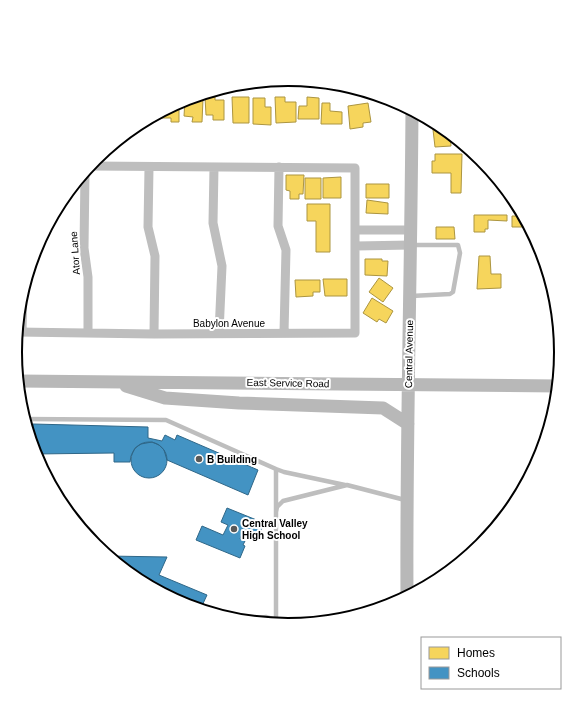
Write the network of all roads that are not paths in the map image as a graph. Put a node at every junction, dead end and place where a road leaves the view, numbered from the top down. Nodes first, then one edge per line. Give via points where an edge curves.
1 (412, 116) edge
2 (98, 166) edge
3 (214, 167) junction
4 (150, 168) junction
5 (279, 168) junction
6 (85, 181) edge
7 (356, 230) junction
8 (411, 230) junction
9 (411, 245) junction
10 (356, 246) junction
11 (410, 296) junction
12 (23, 332) edge
13 (88, 333) junction
14 (220, 333) junction
15 (284, 333) junction
16 (154, 334) junction
17 (24, 381) edge
18 (111, 382) junction
19 (408, 385) junction
20 (553, 386) edge
21 (31, 419) edge
22 (408, 424) junction
23 (276, 469) junction
24 (347, 485) junction
25 (407, 500) junction
26 (276, 512) junction
27 (407, 591) edge
28 (276, 618) edge

1 - 8 street, Central Avenue
2 - 4 street, Babylon Avenue
3 - 4 street, Babylon Avenue
3 - 5 street, Babylon Avenue
3 - 14 street via 213,223 222,266
4 - 16 street via 148,227 155,256
5 - 7 street, Babylon Avenue via 355,168
5 - 15 street via 278,226 286,250
6 - 13 street, Ator Lane via 84,248 88,277
7 - 8 street
7 - 10 street, Babylon Avenue
8 - 9 street, Central Avenue
9 - 10 street
9 - 11 street, Central Avenue
9 - 11 lane via 458,245 460,254 453,292
10 - 15 street, Babylon Avenue via 355,333
11 - 19 street, Central Avenue
12 - 13 street, Babylon Avenue
13 - 16 street, Babylon Avenue
14 - 15 street, Babylon Avenue
14 - 16 street, Babylon Avenue
17 - 18 street, East Service Road
18 - 19 street, East Service Road
18 - 22 street via 165,398 383,408
19 - 20 street, East Service Road
19 - 22 street, Central Avenue
21 - 23 lane via 166,420
22 - 25 street, Central Avenue
23 - 24 lane
23 - 26 lane
24 - 25 lane
24 - 26 lane via 283,501
25 - 27 street, Central Avenue
26 - 28 lane

